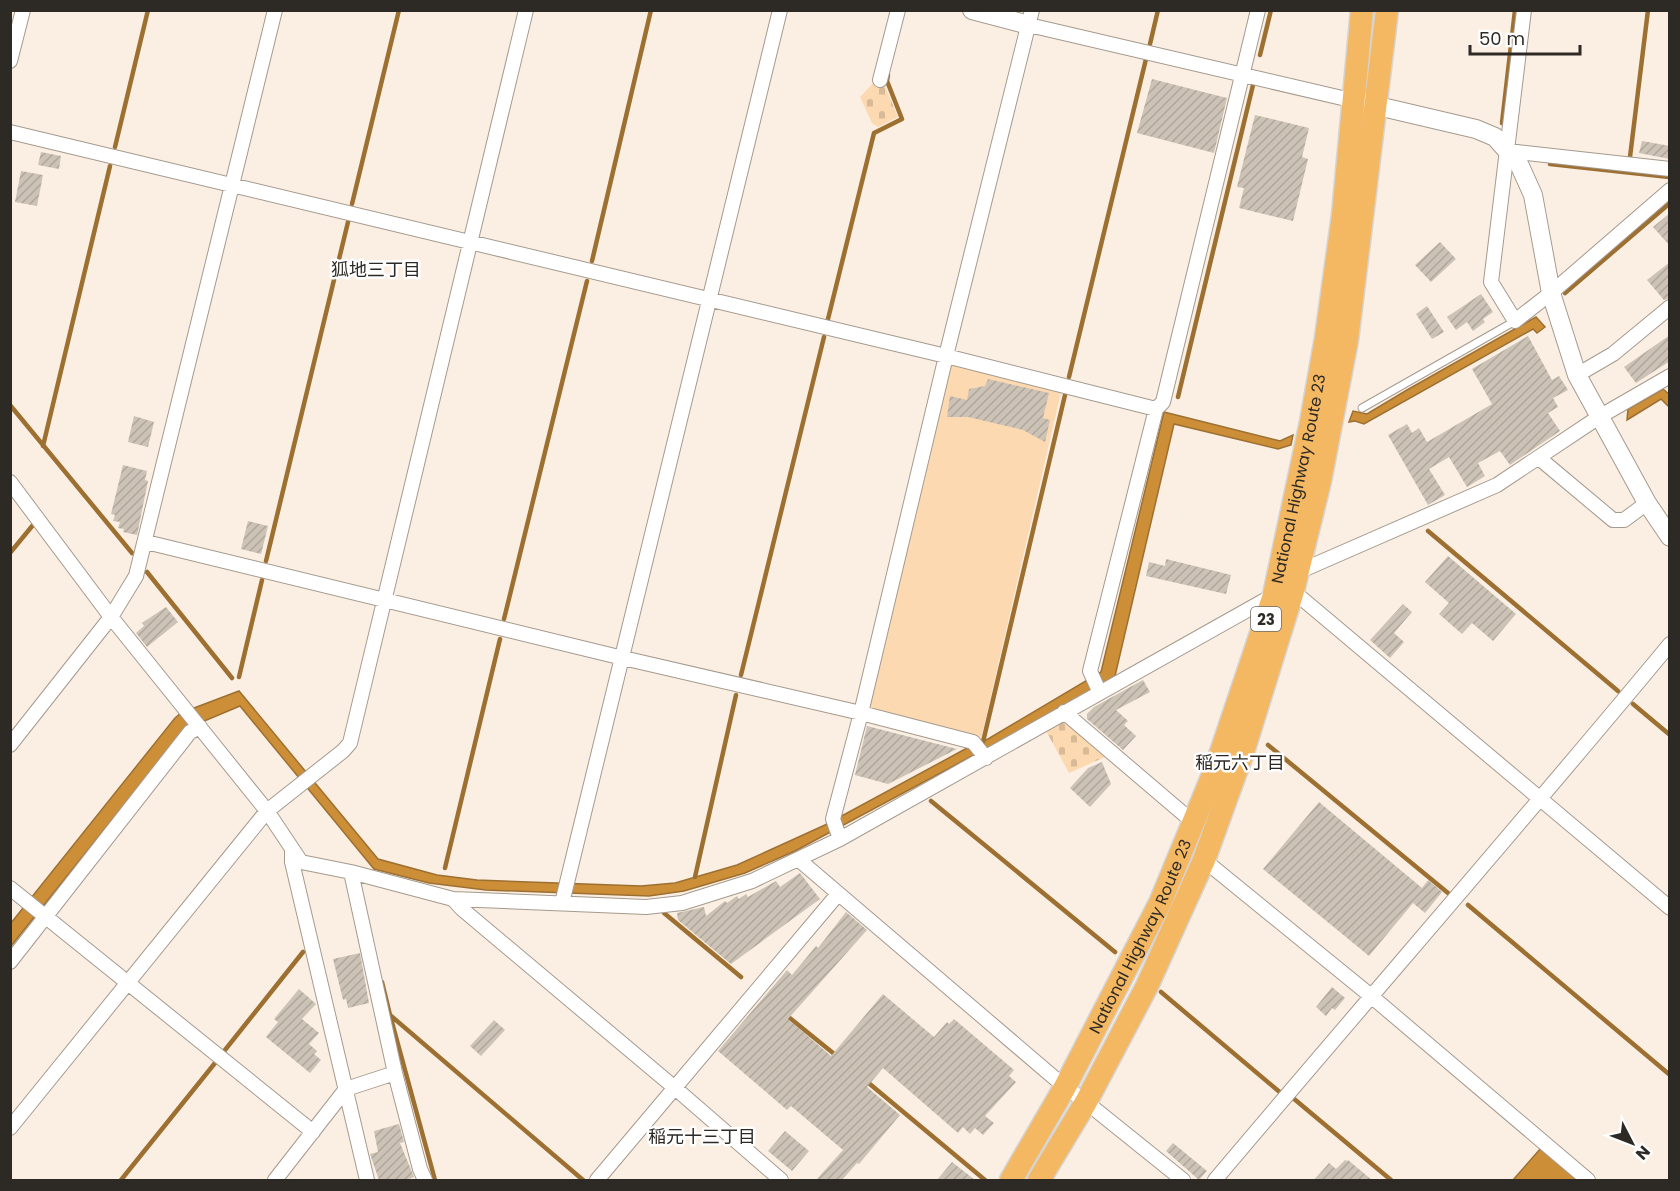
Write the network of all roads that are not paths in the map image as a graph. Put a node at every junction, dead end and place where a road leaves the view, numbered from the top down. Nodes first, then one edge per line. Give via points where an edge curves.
1 (23, 10) edge
2 (275, 10) edge
3 (526, 10) edge
4 (780, 10) edge
5 (898, 10) edge
6 (972, 10) edge
7 (1258, 10) edge
8 (1362, 10) edge
9 (1387, 10) edge
10 (1524, 10) edge
11 (1031, 18) edge
12 (10, 61) edge
13 (1241, 74) junction
14 (880, 80) dead end
15 (1365, 103) junction
16 (10, 132) edge
17 (1508, 151) junction
18 (1670, 169) edge
19 (233, 186) junction
20 (1670, 190) edge
21 (470, 241) junction
22 (1551, 293) junction
23 (710, 299) junction
24 (1670, 307) edge
25 (1515, 321) junction
26 (946, 356) junction
27 (1577, 375) junction
28 (1667, 381) edge
29 (1362, 408) dead end
30 (1156, 409) junction
31 (1599, 417) junction
32 (1539, 458) junction
33 (10, 482) edge
34 (1647, 503) junction
35 (1670, 537) edge
36 (146, 542) junction
37 (1288, 586) junction
38 (384, 600) junction
39 (111, 617) junction
40 (1670, 644) edge
41 (623, 658) junction
42 (1100, 691) junction
43 (1064, 712) junction
44 (861, 713) junction
45 (200, 727) junction
46 (10, 745) edge
47 (986, 758) junction
48 (1541, 800) junction
49 (267, 811) junction
50 (1193, 822) junction
51 (840, 839) junction
52 (292, 847) junction
53 (798, 859) junction
54 (1204, 860) junction
55 (351, 872) junction
56 (10, 888) edge
57 (838, 894) junction
58 (453, 899) junction
59 (562, 903) junction
60 (1670, 908) edge
61 (46, 916) junction
62 (10, 962) edge
63 (127, 983) junction
64 (1371, 996) junction
65 (395, 1073) junction
66 (1065, 1087) junction
67 (675, 1088) junction
68 (346, 1089) junction
69 (1086, 1102) junction
70 (10, 1128) edge
71 (313, 1132) junction
72 (275, 1180) edge
73 (368, 1180) edge
74 (425, 1180) edge
75 (597, 1180) edge
76 (781, 1180) edge
77 (1011, 1180) edge
78 (1039, 1180) edge
79 (1183, 1180) edge
80 (1215, 1180) edge
81 (1588, 1180) edge

1 - 12 street
2 - 19 street
3 - 21 street
4 - 23 street
5 - 14 street
6 - 11 street
7 - 13 street
8 - 15 highway, National Highway Route 23 / 23
9 - 15 highway, National Highway Route 23 / 23
10 - 17 street
11 - 13 street
11 - 26 street
13 - 15 street
13 - 30 street via 1163,402
15 - 17 street via 1476,129 1495,138
15 - 37 highway, National Highway Route 23 / 23 via 1343,215
15 - 37 highway, National Highway Route 23 / 23 via 1347,340 1320,481
16 - 19 street
17 - 18 street
17 - 22 street via 1519,164 1533,195
17 - 25 street via 1491,282
19 - 21 street
19 - 36 street
20 - 22 street
21 - 23 street
21 - 38 street
22 - 25 street
22 - 27 street
23 - 26 street
23 - 41 street
24 - 27 street via 1613,354
25 - 29 lane
26 - 30 street
26 - 44 street
27 - 31 street
28 - 31 street
30 - 42 street via 1090,671
31 - 32 street
31 - 34 street
32 - 34 street via 1613,520 1624,520
32 - 37 street via 1497,485
33 - 39 street
34 - 35 street
36 - 38 street
36 - 39 street via 136,576
37 - 42 street
37 - 48 street
37 - 50 highway, National Highway Route 23 / 23
37 - 54 highway, National Highway Route 23 / 23 via 1243,752
38 - 41 street
38 - 49 street via 350,743
39 - 45 street
39 - 46 street
40 - 48 street
41 - 44 street
41 - 59 street
42 - 43 street
43 - 47 street
43 - 50 street
44 - 47 street via 974,742
44 - 51 street via 833,819
45 - 49 street
45 - 61 street via 190,732
47 - 51 street
48 - 60 street
48 - 64 street
49 - 52 street
49 - 63 street
50 - 66 highway, National Highway Route 23 / 23 via 1160,903
51 - 53 street
52 - 55 street via 301,862
52 - 68 street via 292,862
53 - 57 street
53 - 59 street via 752,881 682,903
54 - 64 street
54 - 69 highway, National Highway Route 23 / 23 via 1147,986
55 - 58 street
55 - 65 street
56 - 61 street
57 - 66 street
57 - 67 street
58 - 59 street
58 - 67 street
61 - 62 street
61 - 63 street
63 - 70 street
63 - 71 street
64 - 80 street
64 - 81 street
65 - 68 street
65 - 74 street
66 - 69 street
66 - 77 highway, National Highway Route 23 / 23
67 - 75 street
67 - 76 street
68 - 71 street
68 - 73 street
69 - 78 highway, National Highway Route 23 / 23
69 - 79 street
71 - 72 street

